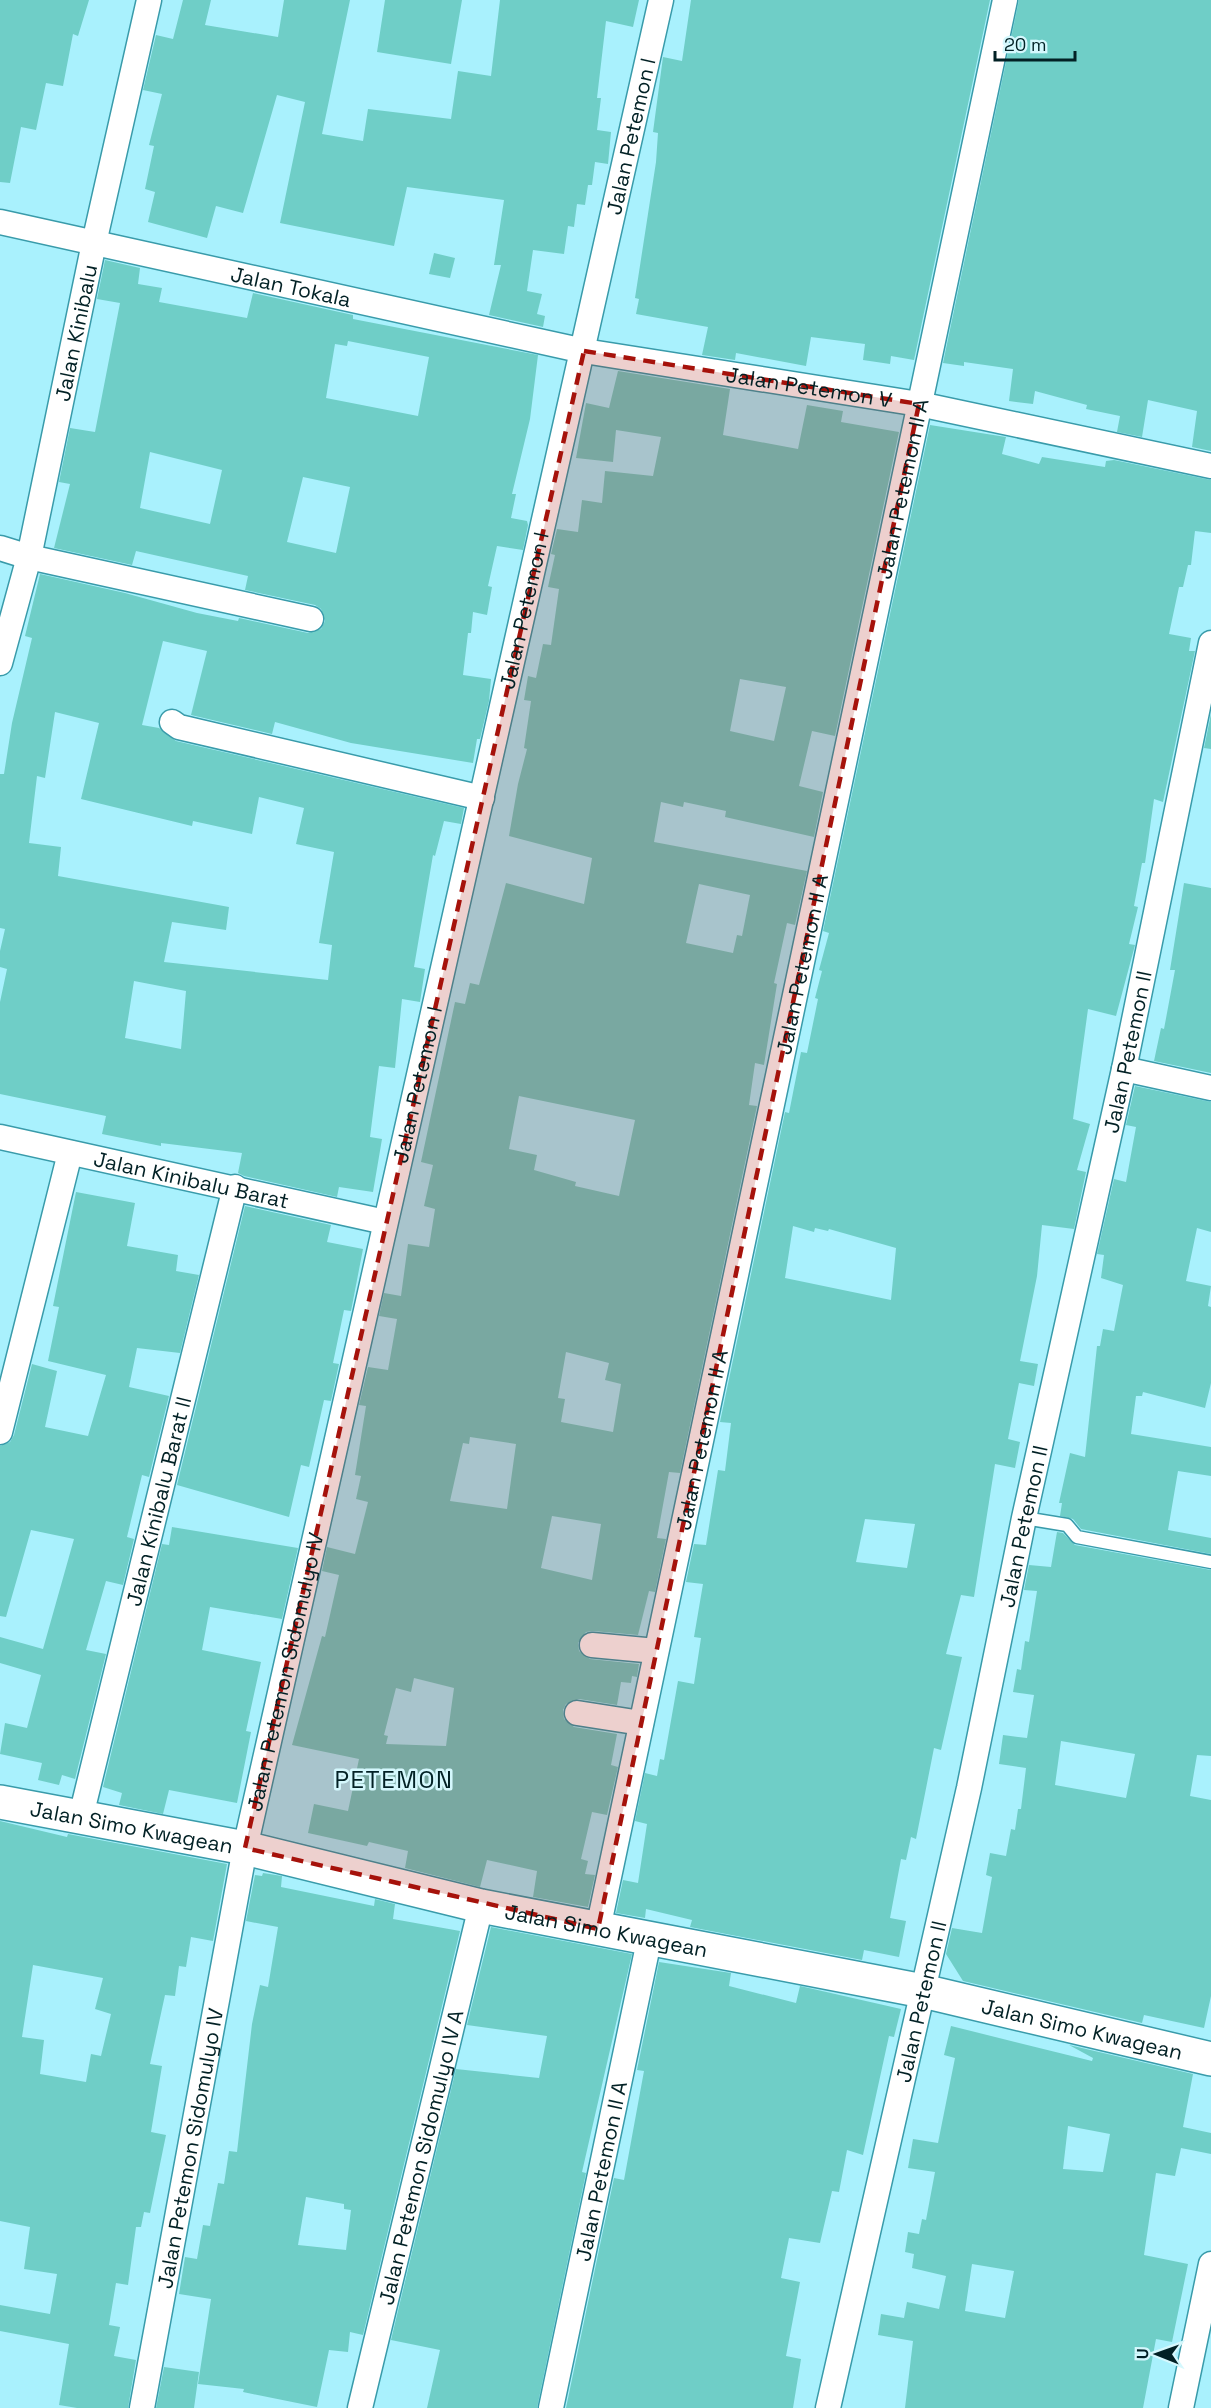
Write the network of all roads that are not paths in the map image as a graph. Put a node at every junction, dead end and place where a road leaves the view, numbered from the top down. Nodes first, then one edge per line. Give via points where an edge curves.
1 (149, 0) edge
2 (661, 0) edge
3 (1005, 0) edge
4 (0, 222) edge
5 (94, 243) junction
6 (584, 351) junction
7 (919, 404) junction
8 (1211, 466) edge
9 (0, 548) edge
10 (29, 557) junction
11 (311, 619) dead end
12 (1211, 643) edge
13 (0, 663) edge
14 (172, 722) dead end
15 (482, 798) junction
16 (1124, 1069) junction
17 (1211, 1088) edge
18 (0, 1137) edge
19 (70, 1153) junction
20 (235, 1187) junction
21 (384, 1222) junction
22 (0, 1432) edge
23 (1024, 1518) junction
24 (1211, 1562) edge
25 (592, 1645) dead end
26 (656, 1651) junction
27 (577, 1713) dead end
28 (641, 1723) junction
29 (0, 1802) edge
30 (81, 1816) junction
31 (245, 1848) junction
32 (481, 1906) junction
33 (598, 1929) junction
34 (650, 1936) junction
35 (923, 1991) junction
36 (1211, 2059) edge
37 (1211, 2264) edge
38 (142, 2408) edge
39 (360, 2408) edge
40 (551, 2408) edge
41 (828, 2408) edge
42 (1181, 2408) edge

1 - 5 street, Jalan Kinibalu
2 - 6 street, Jalan Petemon I
3 - 7 street, Jalan Petemon II A
4 - 5 street, Jalan Tokala
5 - 6 street, Jalan Tokala
5 - 10 street, Jalan Kinibalu
6 - 7 street, Jalan Petemon V
6 - 15 street, Jalan Petemon I
7 - 8 street, Jalan Petemon V
7 - 26 street, Jalan Petemon II A
9 - 10 street
10 - 11 street
10 - 13 street, Jalan Kinibalu
12 - 16 street, Jalan Petemon II
14 - 15 street via 179,727
15 - 21 street, Jalan Petemon I
16 - 17 street
16 - 23 street, Jalan Petemon II
18 - 19 street, Jalan Kinibalu Barat
19 - 20 street, Jalan Kinibalu Barat
19 - 22 street
20 - 21 street, Jalan Kinibalu Barat
20 - 30 street, Jalan Kinibalu Barat II
21 - 31 street, Jalan Petemon Sidomulyo IV
23 - 24 lane via 1067,1525 1077,1537
23 - 35 street, Jalan Petemon II
25 - 26 street
26 - 28 street, Jalan Petemon II A
27 - 28 street
28 - 33 street, Jalan Petemon II A
29 - 30 street, Jalan Simo Kwagean
30 - 31 street, Jalan Simo Kwagean
31 - 32 street, Jalan Simo Kwagean
31 - 38 street, Jalan Petemon Sidomulyo IV
32 - 33 street, Jalan Simo Kwagean
32 - 39 street, Jalan Petemon Sidomulyo IV A
33 - 34 street, Jalan Simo Kwagean
34 - 35 street, Jalan Simo Kwagean
34 - 40 street, Jalan Petemon II A
35 - 36 street, Jalan Simo Kwagean
35 - 41 street, Jalan Petemon II
37 - 42 street

